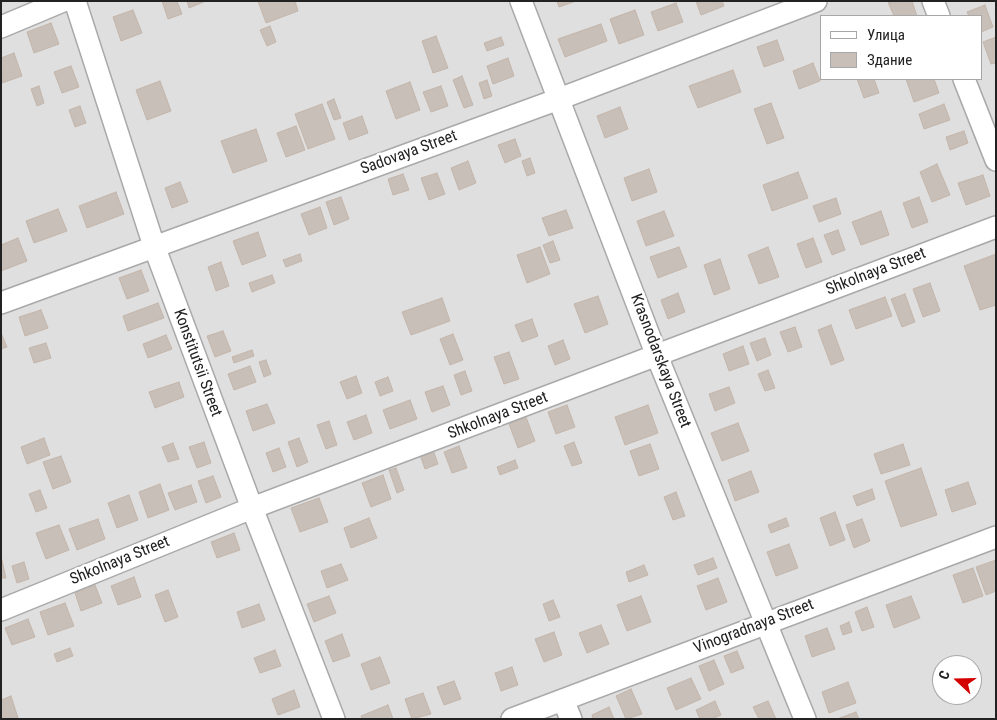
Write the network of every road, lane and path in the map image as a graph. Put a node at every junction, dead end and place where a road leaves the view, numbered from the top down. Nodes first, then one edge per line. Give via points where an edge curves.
1 (63, 1) edge
2 (75, 1) edge
3 (521, 1) edge
4 (816, 1) edge
5 (933, 1) edge
6 (939, 15) edge
7 (1, 27) edge
8 (964, 80) edge
9 (559, 99) junction
10 (996, 160) edge
11 (996, 227) edge
12 (154, 246) junction
13 (1, 304) edge
14 (657, 356) junction
15 (252, 508) junction
16 (996, 537) edge
17 (1, 610) edge
18 (765, 623) junction
19 (563, 700) junction
20 (334, 719) edge
21 (512, 719) edge
22 (571, 719) edge
23 (806, 719) edge

1 - 7 street
2 - 12 street, Konstitutsii Street
3 - 9 street, Krasnodarskaya Street
4 - 9 street, Sadovaya Street
5 - 6 street
8 - 10 street
9 - 12 street, Sadovaya Street
9 - 14 street, Krasnodarskaya Street
11 - 14 street, Shkolnaya Street
12 - 13 street, Sadovaya Street
12 - 15 street, Konstitutsii Street
14 - 15 street, Shkolnaya Street
14 - 18 street, Krasnodarskaya Street
15 - 17 street, Shkolnaya Street
15 - 20 street, Konstitutsii Street
16 - 18 street, Vinogradnaya Street
18 - 19 street, Vinogradnaya Street
18 - 23 street, Krasnodarskaya Street
19 - 21 street, Vinogradnaya Street
19 - 22 street

